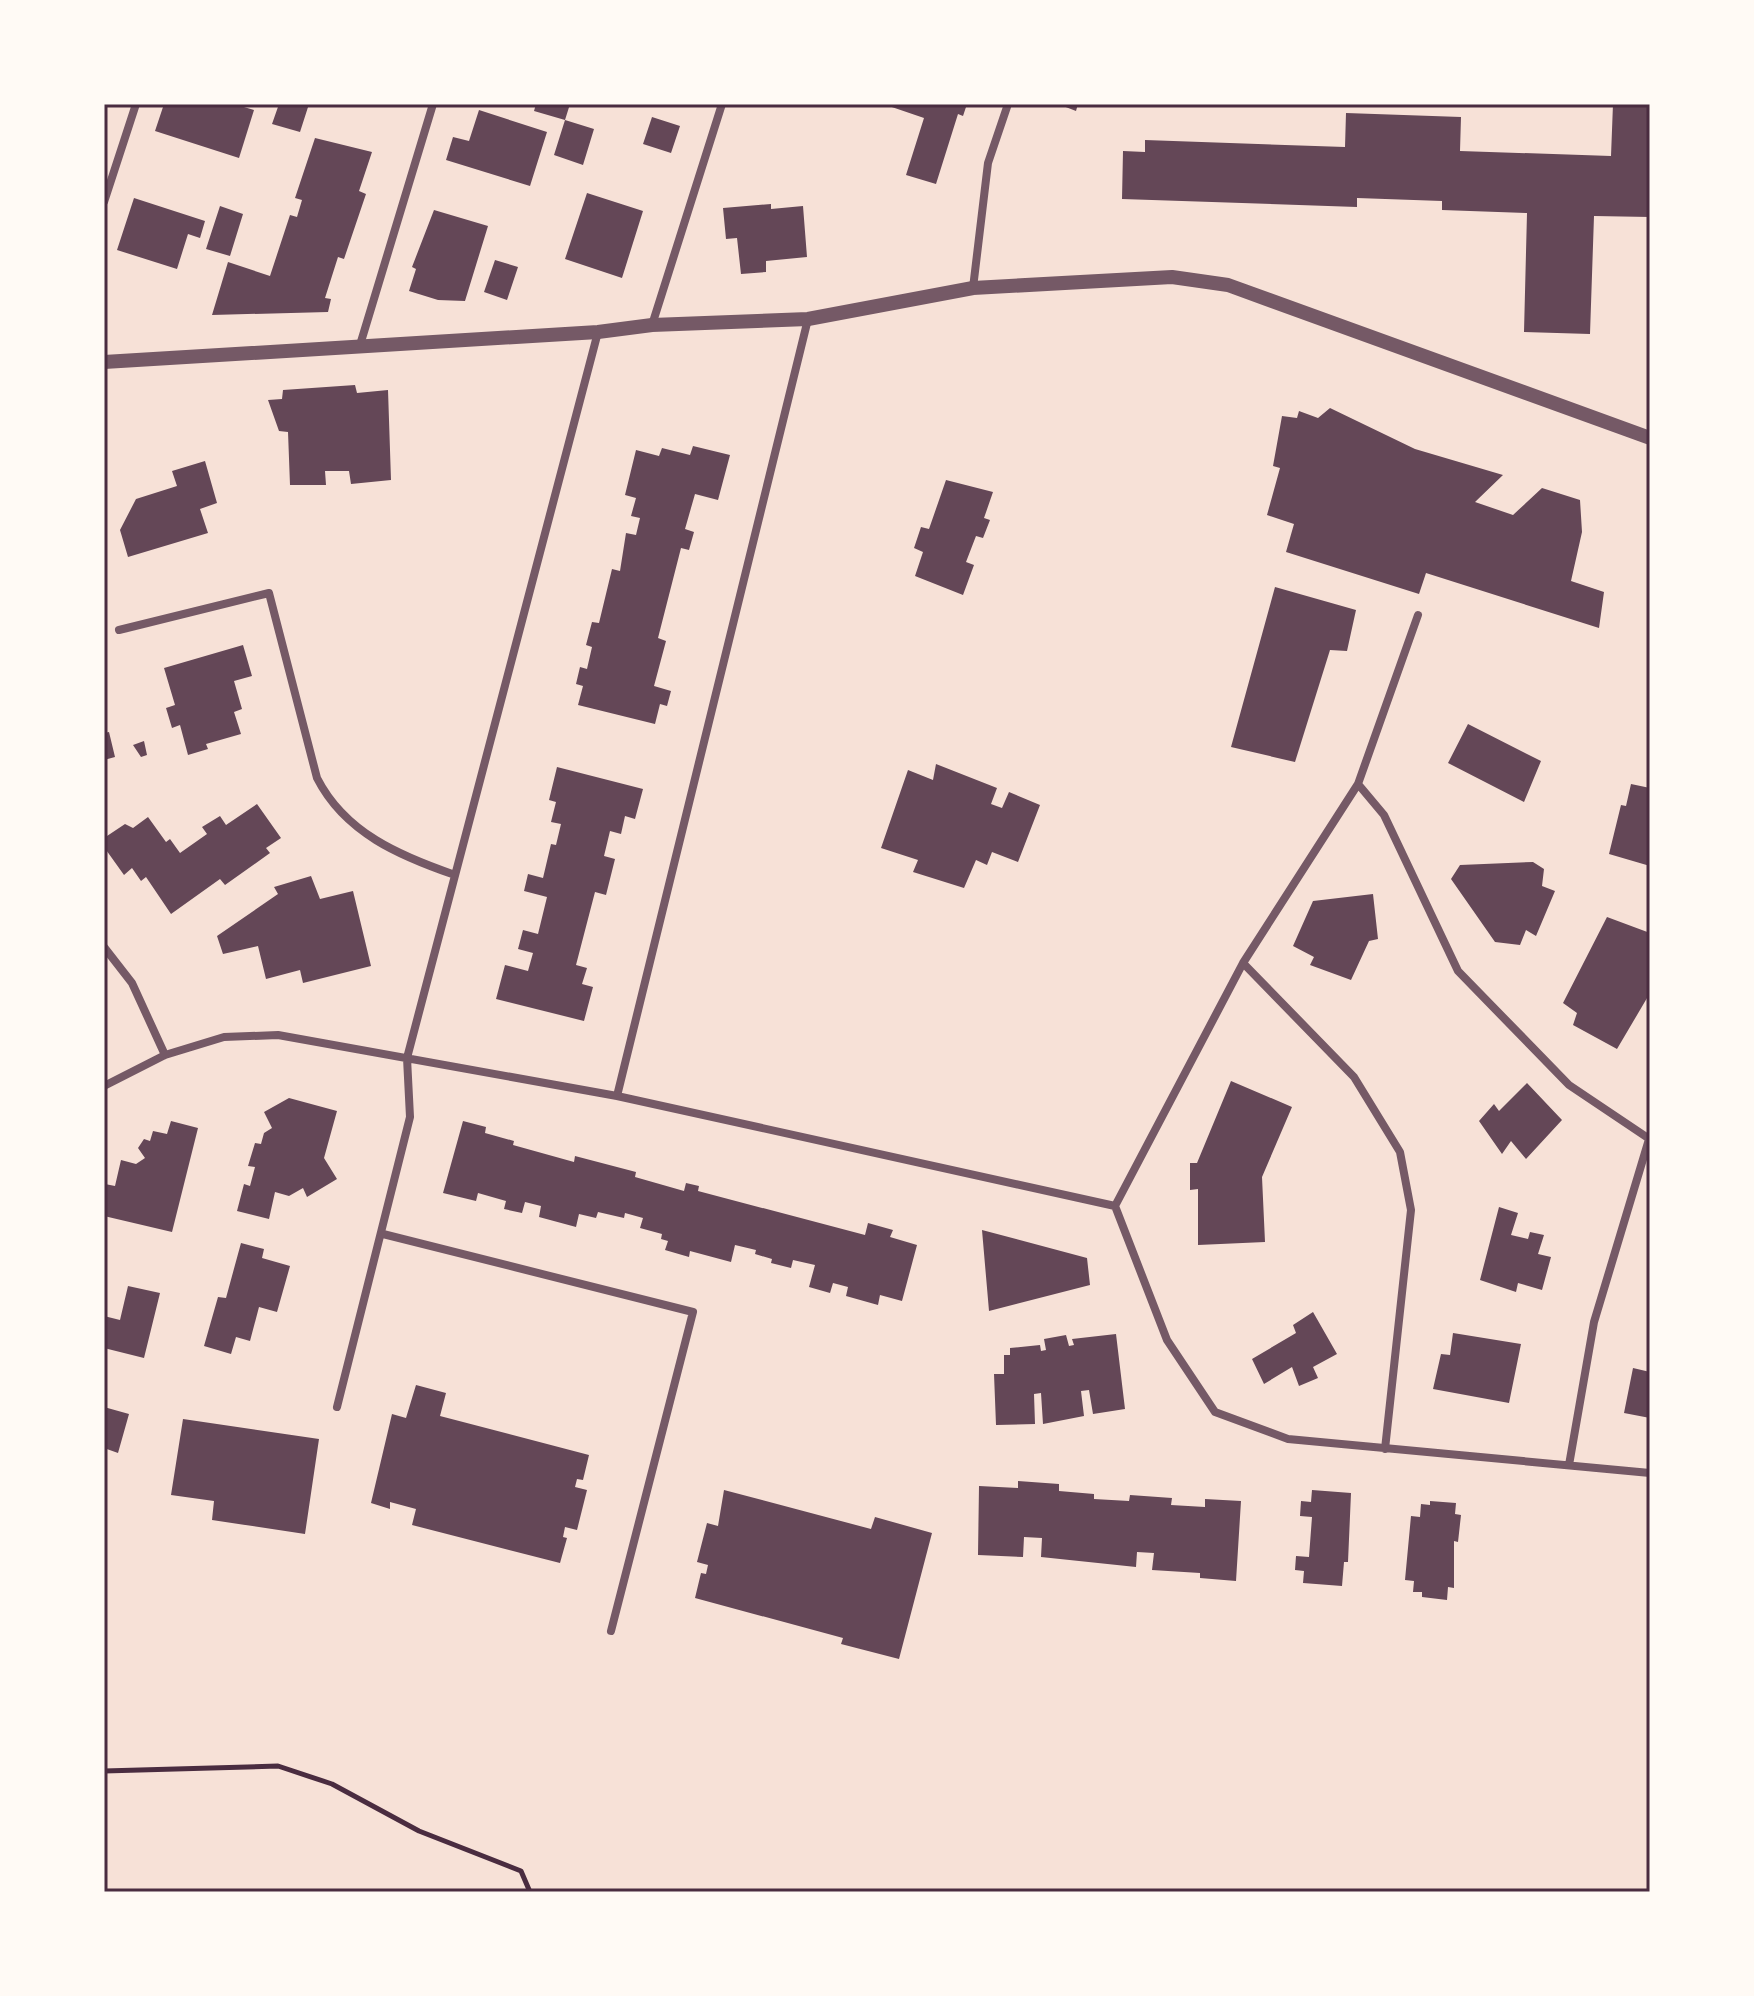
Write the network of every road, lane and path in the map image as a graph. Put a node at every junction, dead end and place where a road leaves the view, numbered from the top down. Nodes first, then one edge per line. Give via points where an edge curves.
1 (136, 104) edge
2 (433, 104) edge
3 (722, 104) edge
4 (1008, 104) edge
5 (104, 202) edge
6 (973, 288) junction
7 (808, 319) junction
8 (652, 325) junction
9 (598, 332) junction
10 (360, 345) junction
11 (104, 362) edge
12 (1650, 438) edge
13 (1418, 615) dead end
14 (119, 630) dead end
15 (1358, 784) junction
16 (455, 875) junction
17 (104, 947) edge
18 (1243, 963) junction
19 (165, 1055) junction
20 (407, 1058) junction
21 (104, 1086) edge
22 (617, 1096) junction
23 (1649, 1137) edge
24 (1115, 1206) junction
25 (383, 1234) junction
26 (337, 1407) dead end
27 (1385, 1449) junction
28 (1569, 1465) junction
29 (1650, 1473) edge
30 (611, 1631) dead end
31 (104, 1771) edge
32 (530, 1892) edge

1 - 5 street
2 - 10 street
3 - 8 street
4 - 6 street via 988,163
6 - 7 street
6 - 12 street via 1172,277 1228,285
7 - 8 street
7 - 22 street
8 - 9 street
9 - 10 street
9 - 16 street
10 - 11 street
13 - 15 street
14 - 16 street via 269,593 317,778 330,804 403,857
15 - 18 street
15 - 23 street via 1384,815 1458,971 1569,1085
16 - 20 street
17 - 19 street via 132,983
18 - 24 street
18 - 27 street via 1354,1077 1400,1152 1411,1210
19 - 20 street via 224,1037 278,1035
19 - 21 street
20 - 22 street
20 - 25 street via 410,1117
22 - 24 street
23 - 28 street via 1594,1322
24 - 27 street via 1167,1340 1215,1412 1288,1439
25 - 26 street
25 - 30 street via 693,1312
27 - 28 street
28 - 29 street
31 - 32 path via 278,1766 332,1784 419,1831 521,1871

